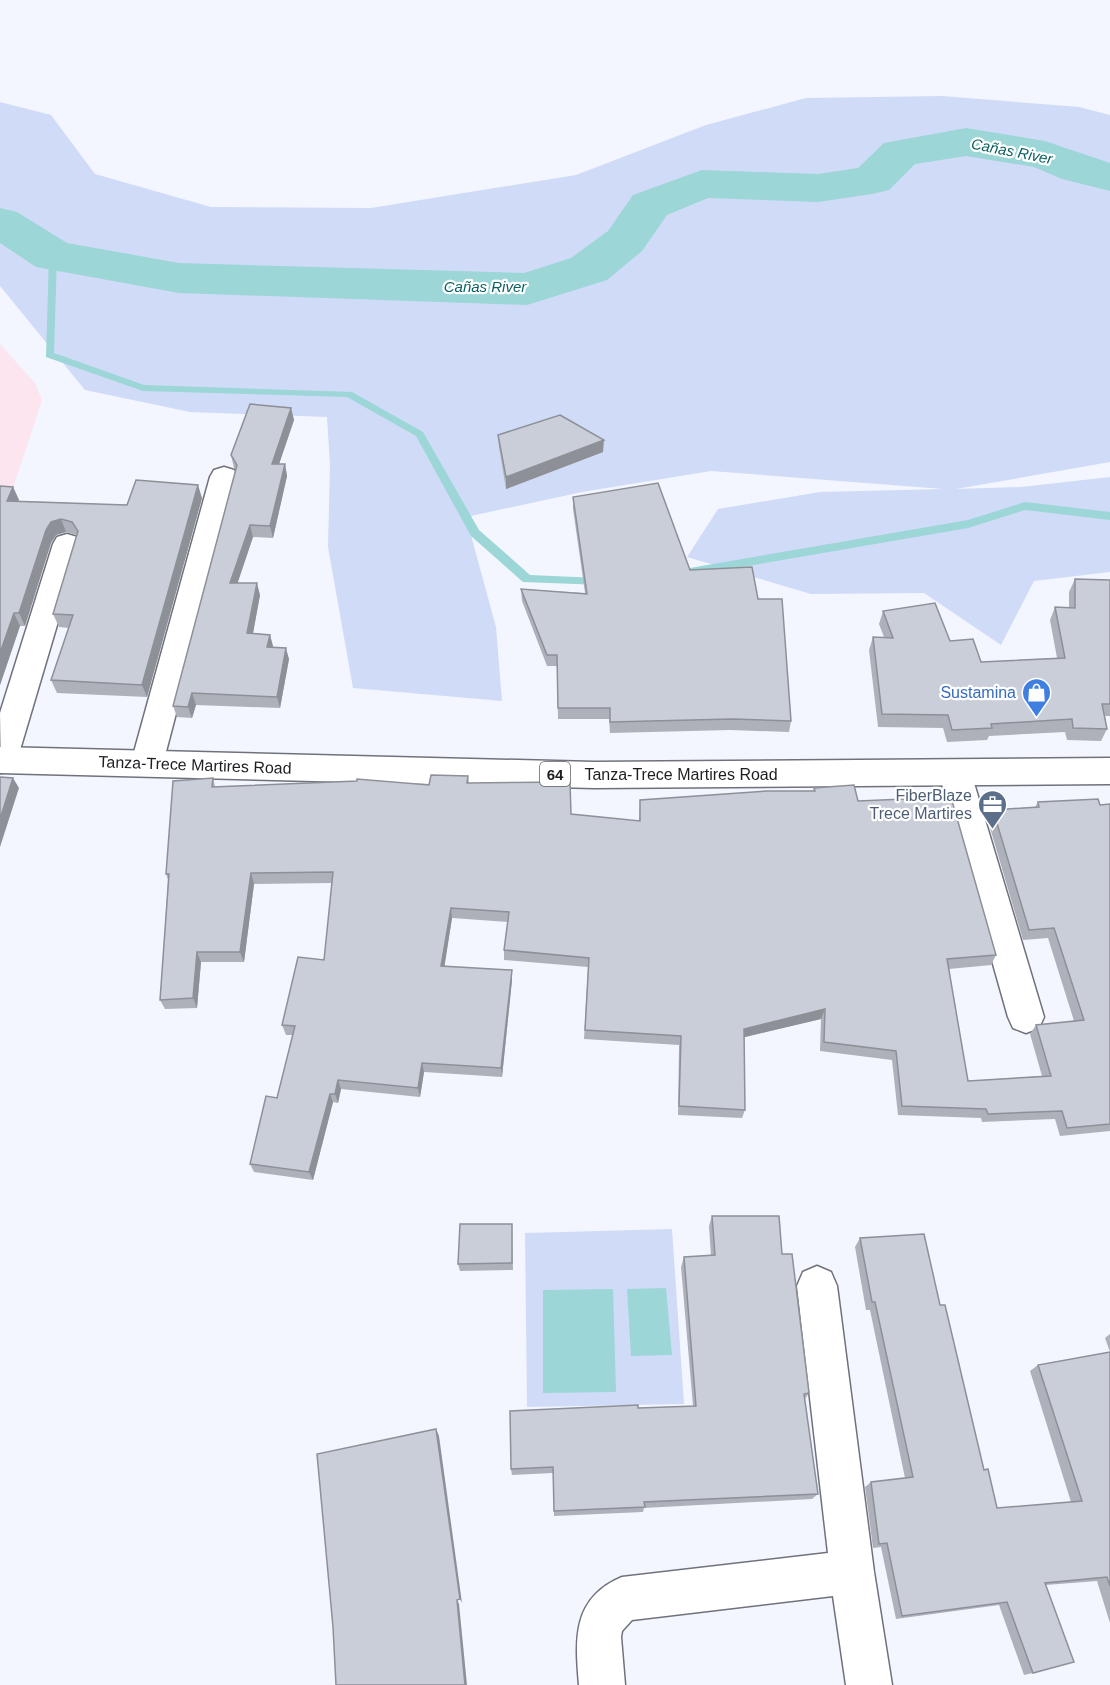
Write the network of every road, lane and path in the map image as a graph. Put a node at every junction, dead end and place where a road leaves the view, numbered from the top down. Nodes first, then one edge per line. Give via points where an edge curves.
1 (224, 477) dead end
2 (67, 544) dead end
3 (1, 760) edge
4 (147, 763) junction
5 (1110, 771) edge
6 (955, 773) junction
7 (1026, 1017) dead end
8 (816, 1286) dead end
9 (852, 1572) junction
10 (602, 1685) edge
11 (869, 1685) edge

1 - 4 main road
2 - 3 main road
3 - 4 main road, Tanza-Trece Martires Road / 64
4 - 6 main road, Tanza-Trece Martires Road / 64 via 594,775
5 - 6 main road, Tanza-Trece Martires Road / 64
6 - 7 main road
8 - 9 main road
9 - 10 main road via 622,1599 608,1610 598,1629
9 - 11 main road

